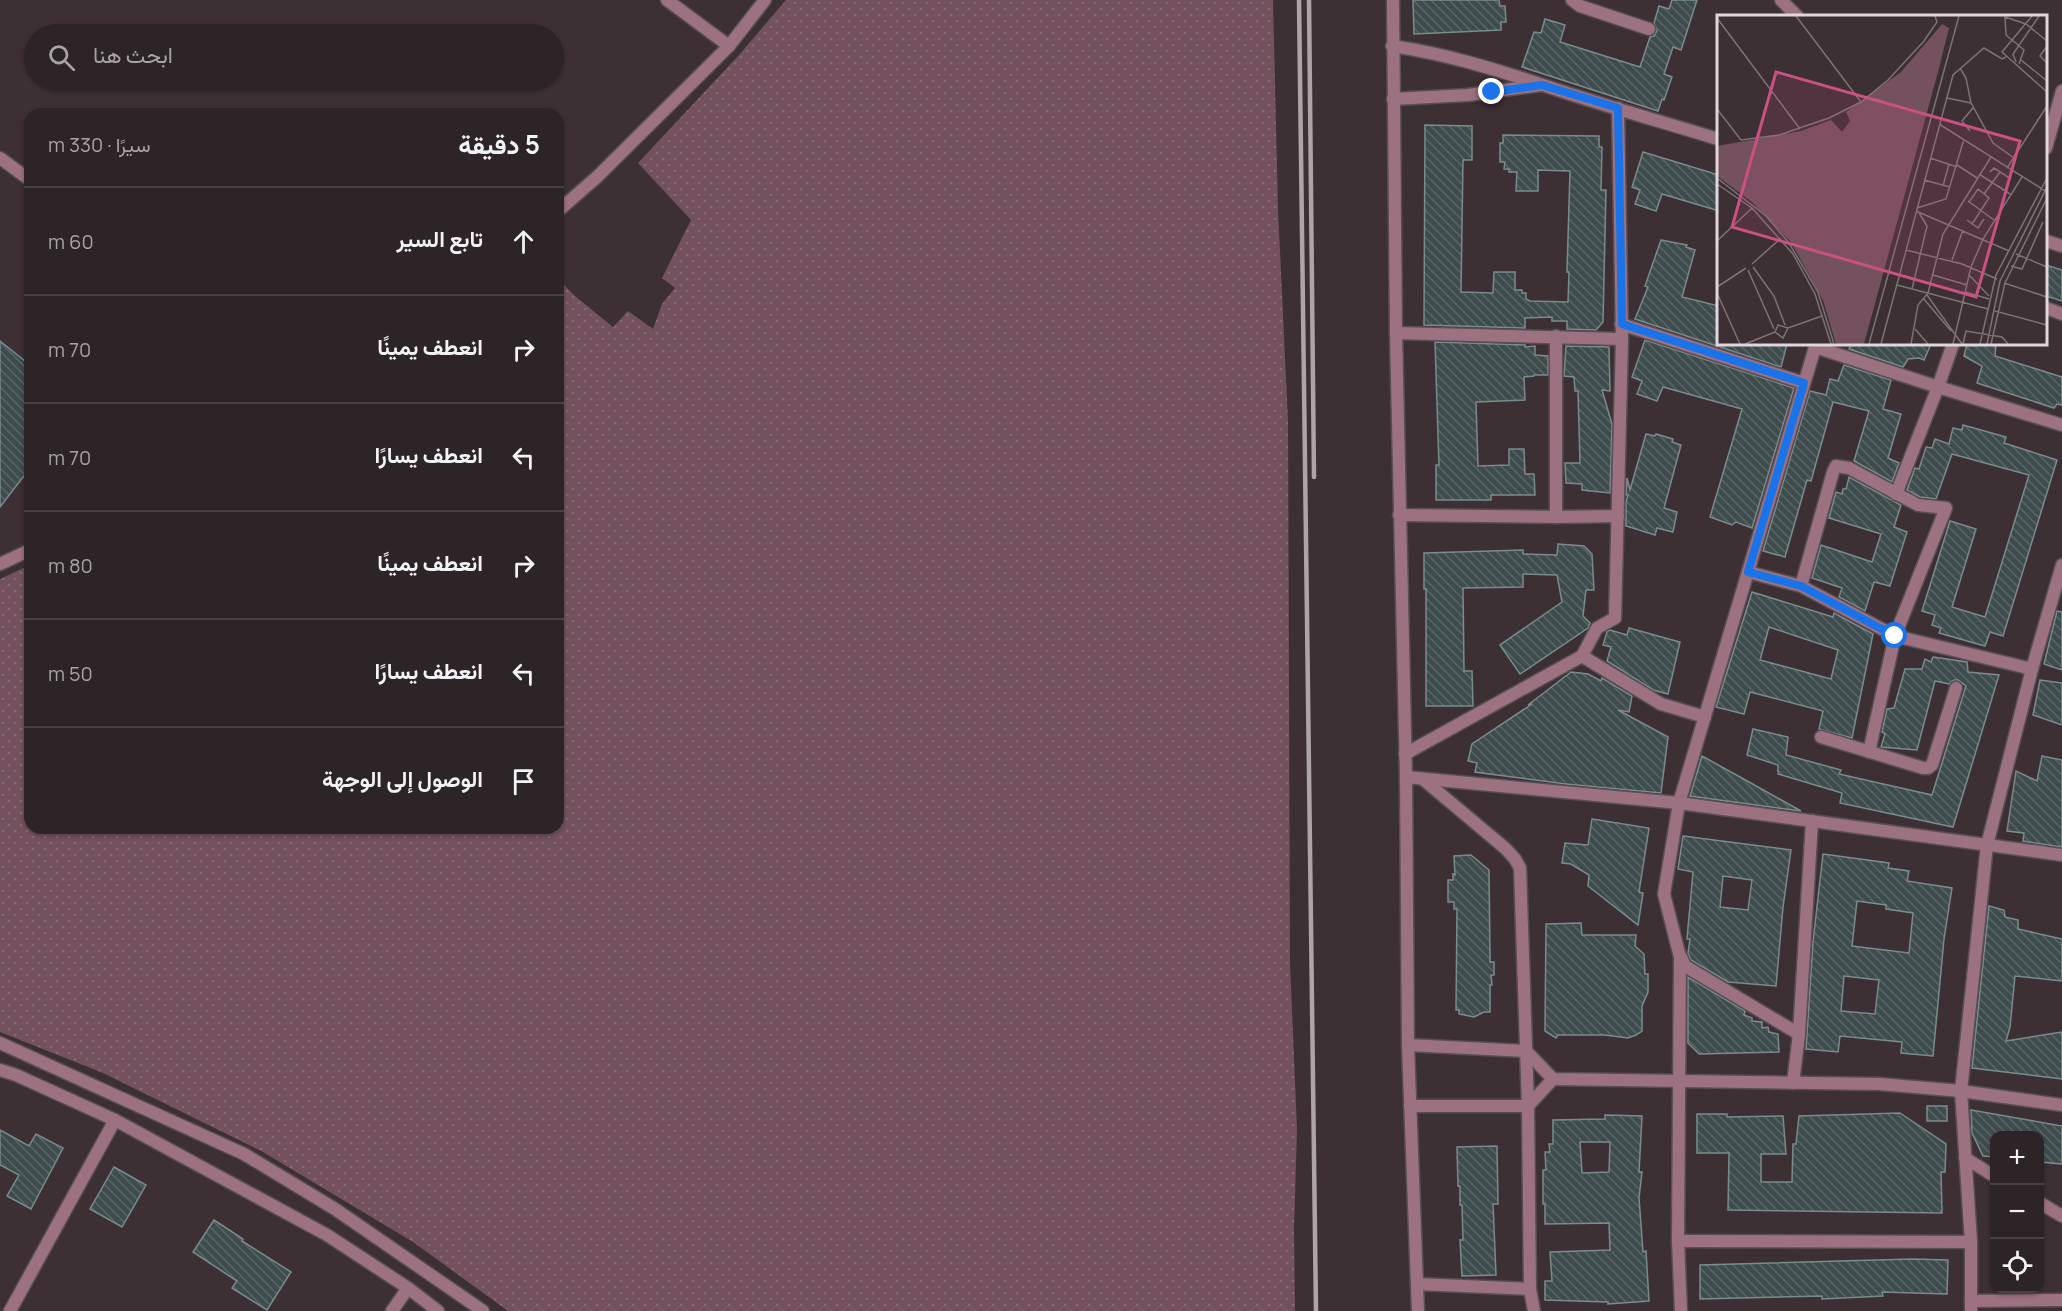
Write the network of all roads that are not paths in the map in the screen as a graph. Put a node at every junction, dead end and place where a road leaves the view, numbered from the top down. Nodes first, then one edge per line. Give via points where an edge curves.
1 (667, 0) edge
2 (765, 0) edge
3 (1393, 0) edge
4 (1572, 0) edge
5 (1781, 0) edge
6 (1796, 15) edge
7 (1649, 29) dead end
8 (1392, 45) junction
9 (729, 46) junction
10 (1542, 85) junction
11 (2062, 91) edge
12 (1393, 99) junction
13 (1618, 108) junction
14 (1717, 138) edge
15 (2047, 139) edge
16 (0, 158) edge
17 (24, 176) edge
18 (564, 207) edge
19 (2047, 242) edge
20 (2062, 246) edge
21 (2047, 309) edge
22 (2062, 314) edge
23 (1622, 324) junction
24 (1396, 333) junction
25 (1556, 336) junction
26 (1622, 339) junction
27 (1816, 345) edge
28 (1953, 345) edge
29 (1804, 383) junction
30 (1938, 387) junction
31 (2062, 424) edge
32 (1896, 494) junction
33 (1399, 515) junction
34 (1618, 516) junction
35 (1556, 517) junction
36 (24, 553) edge
37 (0, 564) edge
38 (2062, 564) edge
39 (1748, 572) junction
40 (1801, 586) junction
41 (1895, 636) junction
42 (1582, 656) junction
43 (2032, 669) junction
44 (1956, 688) dead end
45 (1705, 717) junction
46 (1821, 736) dead end
47 (1869, 752) junction
48 (1405, 754) junction
49 (1406, 777) junction
50 (1424, 780) junction
51 (1679, 803) junction
52 (1812, 821) junction
53 (1988, 846) junction
54 (2062, 855) edge
55 (1680, 957) junction
56 (1799, 1034) junction
57 (0, 1042) edge
58 (1408, 1045) junction
59 (1526, 1051) junction
60 (0, 1070) edge
61 (1553, 1079) junction
62 (1678, 1081) junction
63 (1793, 1083) junction
64 (1961, 1091) junction
65 (1410, 1106) junction
66 (2062, 1106) edge
67 (1528, 1107) junction
68 (115, 1120) junction
69 (1965, 1158) junction
70 (1990, 1173) edge
71 (2044, 1205) edge
72 (2062, 1216) edge
73 (1678, 1241) junction
74 (1971, 1242) junction
75 (1417, 1284) junction
76 (408, 1288) junction
77 (1530, 1289) junction
78 (2062, 1300) edge
79 (1971, 1306) edge
80 (10, 1311) edge
81 (392, 1311) edge
82 (438, 1311) edge
83 (483, 1311) edge
84 (1418, 1311) edge
85 (1534, 1311) edge
86 (1681, 1311) edge

1 - 9 street
2 - 9 street
3 - 8 street
4 - 7 street
5 - 6 street
8 - 10 street via 1468,61
8 - 12 street
9 - 18 street
10 - 12 street via 1468,95
10 - 13 street
11 - 15 street
12 - 24 street
13 - 14 street
13 - 23 street
16 - 17 street
19 - 20 street
21 - 22 street
23 - 26 street
23 - 29 street
24 - 25 street
24 - 33 street
25 - 26 street
25 - 35 street
26 - 34 street
27 - 29 street
27 - 30 street
28 - 30 street
29 - 39 street
30 - 31 street
30 - 32 street
32 - 40 street via 1849,468 1836,466
32 - 41 street via 1922,506 1946,508
33 - 35 street
33 - 48 street
34 - 35 street
34 - 42 street via 1615,618 1597,628
36 - 37 street
38 - 43 street
39 - 40 street
39 - 45 street
40 - 41 street
41 - 43 street
41 - 47 street
42 - 45 street via 1661,704
42 - 48 street
43 - 53 street
44 - 47 street via 1930,767
45 - 51 street
46 - 47 street
48 - 49 street
49 - 50 street
49 - 58 street
50 - 51 street
50 - 59 street via 1506,849 1520,868
51 - 52 street
51 - 55 street via 1664,894
52 - 53 street
52 - 56 street
53 - 54 street
53 - 64 street
55 - 56 street via 1685,966
55 - 62 street
56 - 63 street
57 - 83 street via 244,1154 335,1209
58 - 59 street
58 - 65 street
59 - 61 street
59 - 67 street
60 - 68 street
61 - 62 street
61 - 67 street
62 - 63 street
62 - 73 street
63 - 64 street via 1880,1084
64 - 66 street
64 - 69 street
65 - 67 street
65 - 75 street
67 - 77 street
68 - 76 street via 327,1235
68 - 80 street
69 - 70 street
69 - 74 street
71 - 72 street
73 - 74 street
73 - 86 street
74 - 79 street
75 - 77 street
75 - 84 street
76 - 81 street
76 - 82 street
77 - 85 street
78 - 79 street

